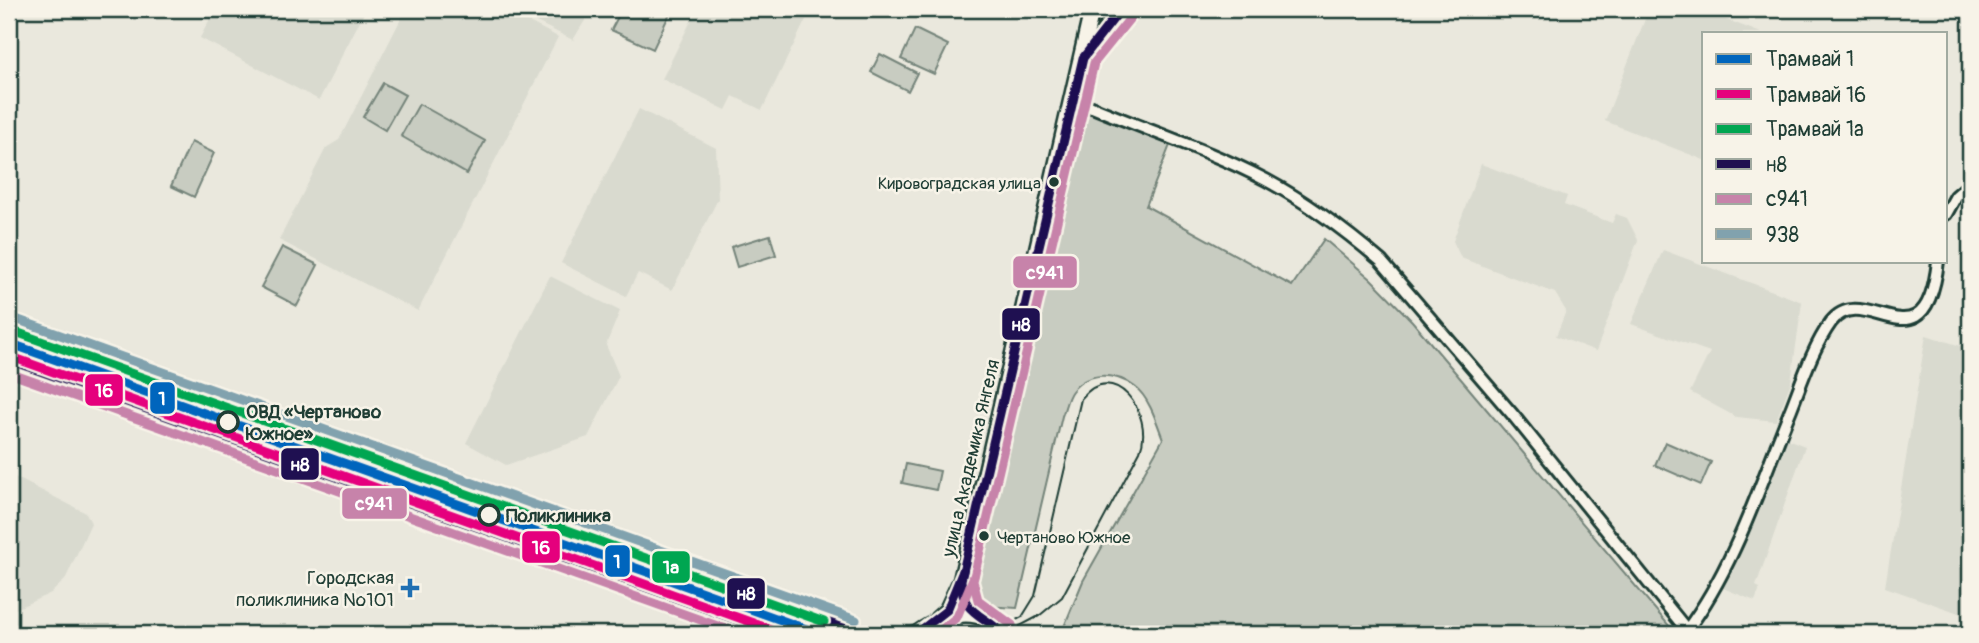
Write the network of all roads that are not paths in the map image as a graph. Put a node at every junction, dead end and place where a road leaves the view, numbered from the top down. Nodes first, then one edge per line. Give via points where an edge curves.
1 (1092, 9) edge
2 (1121, 9) edge
3 (1083, 58) junction
4 (1072, 104) junction
5 (1970, 184) edge
6 (1948, 210) edge
7 (1938, 262) edge
8 (9, 330) edge
9 (9, 360) edge
10 (410, 475) junction
11 (396, 498) junction
12 (961, 580) junction
13 (937, 620) junction
14 (990, 622) junction
15 (1688, 632) edge
16 (776, 634) edge
17 (860, 634) edge
18 (916, 634) edge
19 (1003, 634) edge

1 - 3 main road, улица Академика Янгеля
2 - 3 main road, улица Академика Янгеля
3 - 4 main road, улица Академика Янгеля
4 - 12 main road, улица Академика Янгеля
4 - 15 street via 1092,107 1265,180 1366,248 1513,415
5 - 6 street
7 - 15 street via 1935,287 1924,312 1908,320 1850,309 1840,312 1829,325 1712,597
8 - 10 main road
9 - 11 main road
10 - 11 main road via 409,492
10 - 17 main road
11 - 16 main road
12 - 13 main road, улица Академика Янгеля
12 - 14 main road via 964,605
13 - 14 main road via 960,613
13 - 18 main road
14 - 19 main road

